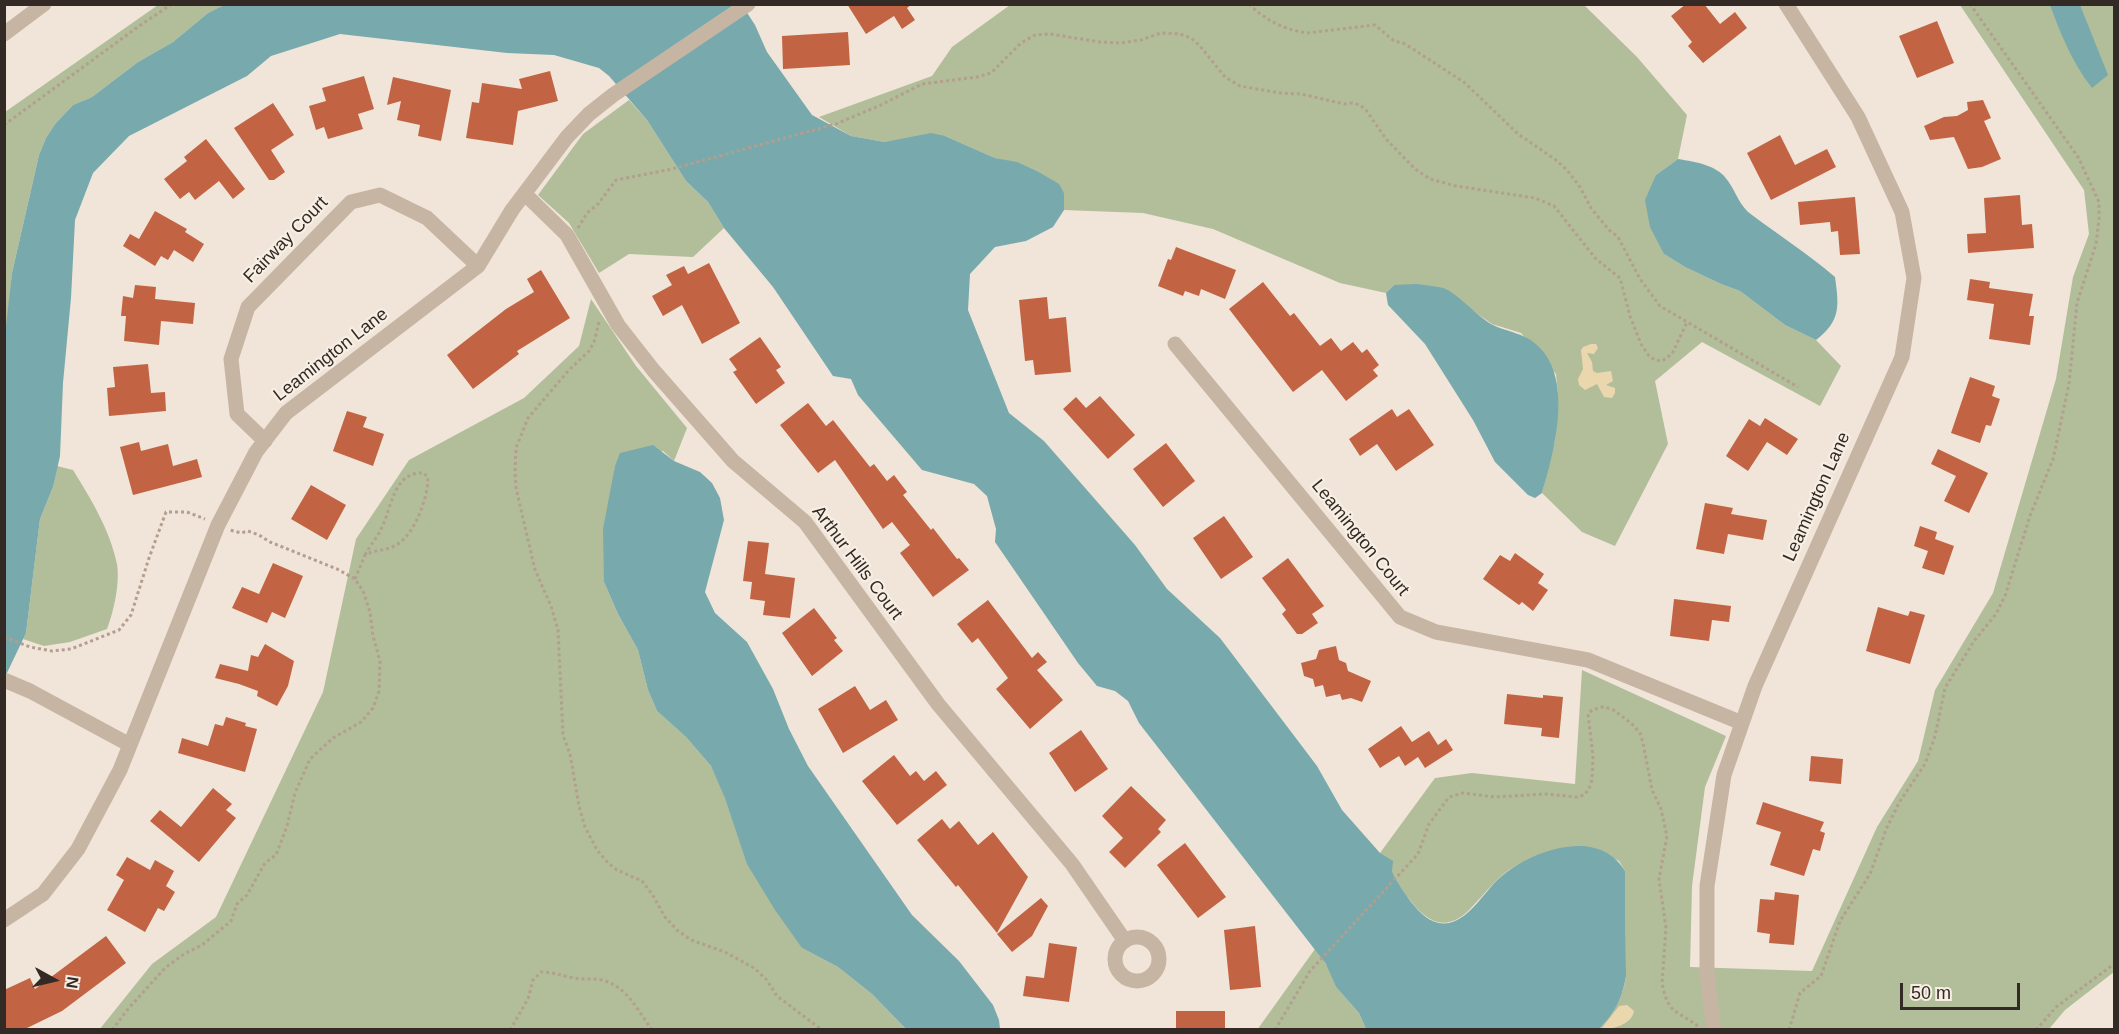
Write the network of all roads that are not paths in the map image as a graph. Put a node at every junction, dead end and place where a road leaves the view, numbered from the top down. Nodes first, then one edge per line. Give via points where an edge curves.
1 (44, 4) edge
2 (748, 4) edge
3 (1786, 4) edge
4 (4, 34) edge
5 (525, 194) junction
6 (478, 266) junction
7 (1175, 344) dead end
8 (265, 441) junction
9 (4, 680) edge
10 (1742, 723) junction
11 (130, 745) junction
12 (4, 921) edge
13 (1125, 940) dead end
14 (1714, 1029) edge

1 - 4 street
2 - 5 street, Leamington Lane via 589,114
3 - 10 street, Leamington Lane via 1858,117 1902,212 1914,278 1902,357
5 - 6 street, Leamington Lane
5 - 13 street, Arthur Hills Court via 567,235 618,325 654,371 733,461 805,522 938,704 1072,864
6 - 8 street, Leamington Lane via 286,413
6 - 8 street, Fairway Court via 428,218 380,195 351,202 248,307 231,359 237,414
7 - 10 street, Leamington Court via 1400,617 1436,632 1588,660
8 - 11 street, Leamington Lane via 218,525
9 - 11 street
10 - 14 street, Leamington Lane via 1724,775 1707,886 1707,973
11 - 12 street, Leamington Lane via 78,849 43,894

